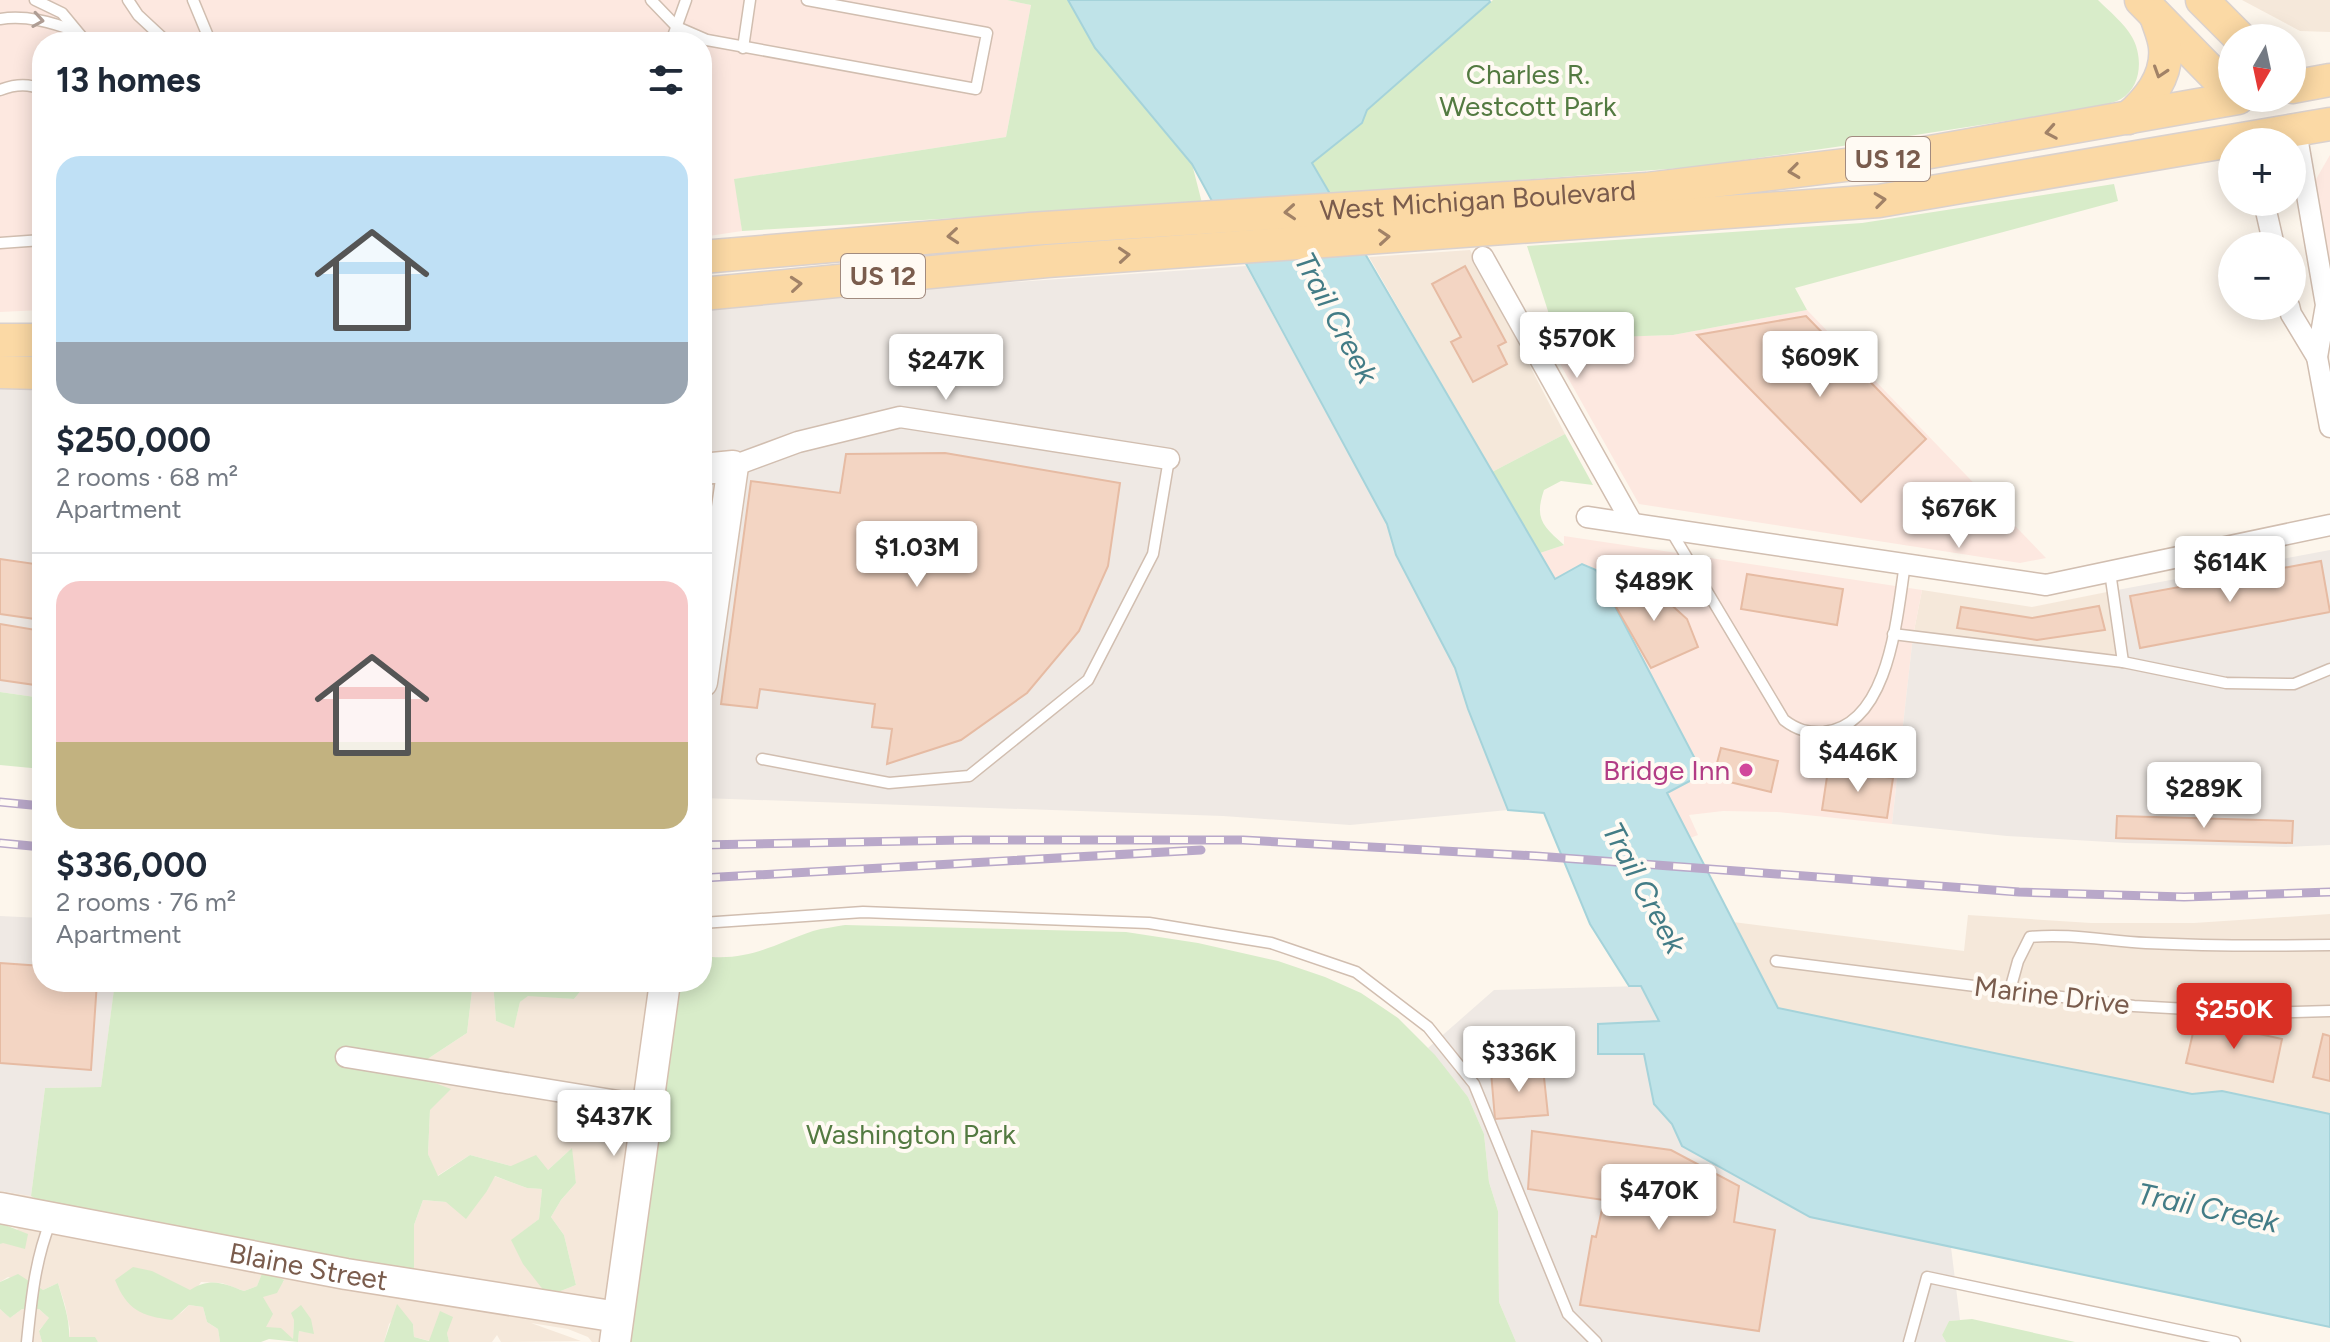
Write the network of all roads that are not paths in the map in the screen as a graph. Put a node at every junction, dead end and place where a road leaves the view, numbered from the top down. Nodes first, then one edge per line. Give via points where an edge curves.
1 (35, 0) edge
2 (55, 0) edge
3 (128, 0) edge
4 (193, 0) edge
5 (651, 0) edge
6 (686, 0) edge
7 (750, 0) edge
8 (807, 0) edge
9 (2202, 0) edge
10 (2149, 8) edge
11 (62, 13) junction
12 (0, 19) edge
13 (2226, 24) edge
14 (677, 27) junction
15 (75, 31) joint
16 (156, 32) edge
17 (206, 32) edge
18 (675, 32) edge
19 (689, 32) edge
20 (712, 41) edge
21 (743, 48) junction
22 (2218, 79) edge
23 (2330, 80) edge
24 (2306, 84) edge
25 (32, 87) edge
26 (0, 90) edge
27 (2218, 101) edge
28 (2128, 118) junction
29 (2330, 124) edge
30 (2306, 129) edge
31 (2218, 145) edge
32 (2306, 189) edge
33 (32, 241) edge
34 (0, 243) edge
35 (712, 257) edge
36 (1483, 257) dead end
37 (712, 293) edge
38 (2295, 320) edge
39 (0, 340) edge
40 (32, 340) edge
41 (2317, 357) junction
42 (0, 372) edge
43 (32, 373) edge
44 (2330, 427) edge
45 (1169, 459) joint
46 (733, 466) junction
47 (712, 468) edge
48 (1587, 517) dead end
49 (1632, 523) junction
50 (2330, 525) edge
51 (1670, 529) junction
52 (1905, 564) junction
53 (2110, 572) junction
54 (712, 612) edge
55 (1893, 634) junction
56 (2123, 662) junction
57 (2330, 669) edge
58 (762, 759) dead end
59 (712, 922) edge
60 (2330, 945) edge
61 (1776, 961) dead end
62 (2010, 990) junction
63 (664, 992) edge
64 (2330, 1011) edge
65 (346, 1057) dead end
66 (649, 1106) junction
67 (0, 1208) edge
68 (52, 1218) junction
69 (616, 1330) edge
70 (27, 1342) edge
71 (1596, 1342) edge
72 (1909, 1342) edge
73 (2235, 1342) edge

1 - 11 lane
2 - 11 lane
3 - 16 lane
4 - 17 lane
5 - 14 lane
6 - 14 lane
7 - 21 lane
8 - 21 lane via 987,33 976,89
9 - 13 main road
10 - 22 main road
10 -> 28 main road via 2165,47 2160,76 2150,96
11 - 15 lane
12 -> 15 lane via 30,18
14 - 18 lane
14 - 19 lane
20 - 21 lane
23 - 24 main road
25 - 26 lane
27 - 28 main road, West Michigan Boulevard / US 12
28 -> 35 main road, West Michigan Boulevard / US 12 via 1879,161 1647,189 1030,229
29 - 30 main road, US 12
37 -> 31 main road, West Michigan Boulevard / US 12 via 1047,261 1879,201
32 - 41 street via 2326,305
33 - 34 lane
36 - 49 street
38 - 41 street
39 - 40 main road
41 - 44 street
42 - 43 main road
45 - 46 street via 900,417 798,442
45 - 58 lane via 1153,554 1088,680 969,776 889,783
46 - 47 street
46 - 54 street
48 - 49 street
49 - 51 street
50 - 53 street
51 - 52 street
51 - 55 lane via 1784,720 1796,729 1813,733 1850,724 1880,682
52 - 53 street via 2046,585
52 - 55 lane
53 - 56 lane
55 - 56 lane
56 - 57 lane via 2226,683 2294,684
59 - 71 lane via 863,912 1149,923 1271,943 1356,972 1428,1027 1474,1084 1568,1314
60 - 62 lane via 2226,947 2030,937
61 - 62 lane, Marine Drive
62 - 64 lane, Marine Drive via 2134,1006
63 - 66 street
65 - 66 street
66 - 69 street
67 - 68 street, Blaine Street
68 - 69 street, Blaine Street
68 - 70 lane via 43,1241
72 - 73 lane via 1927,1277

